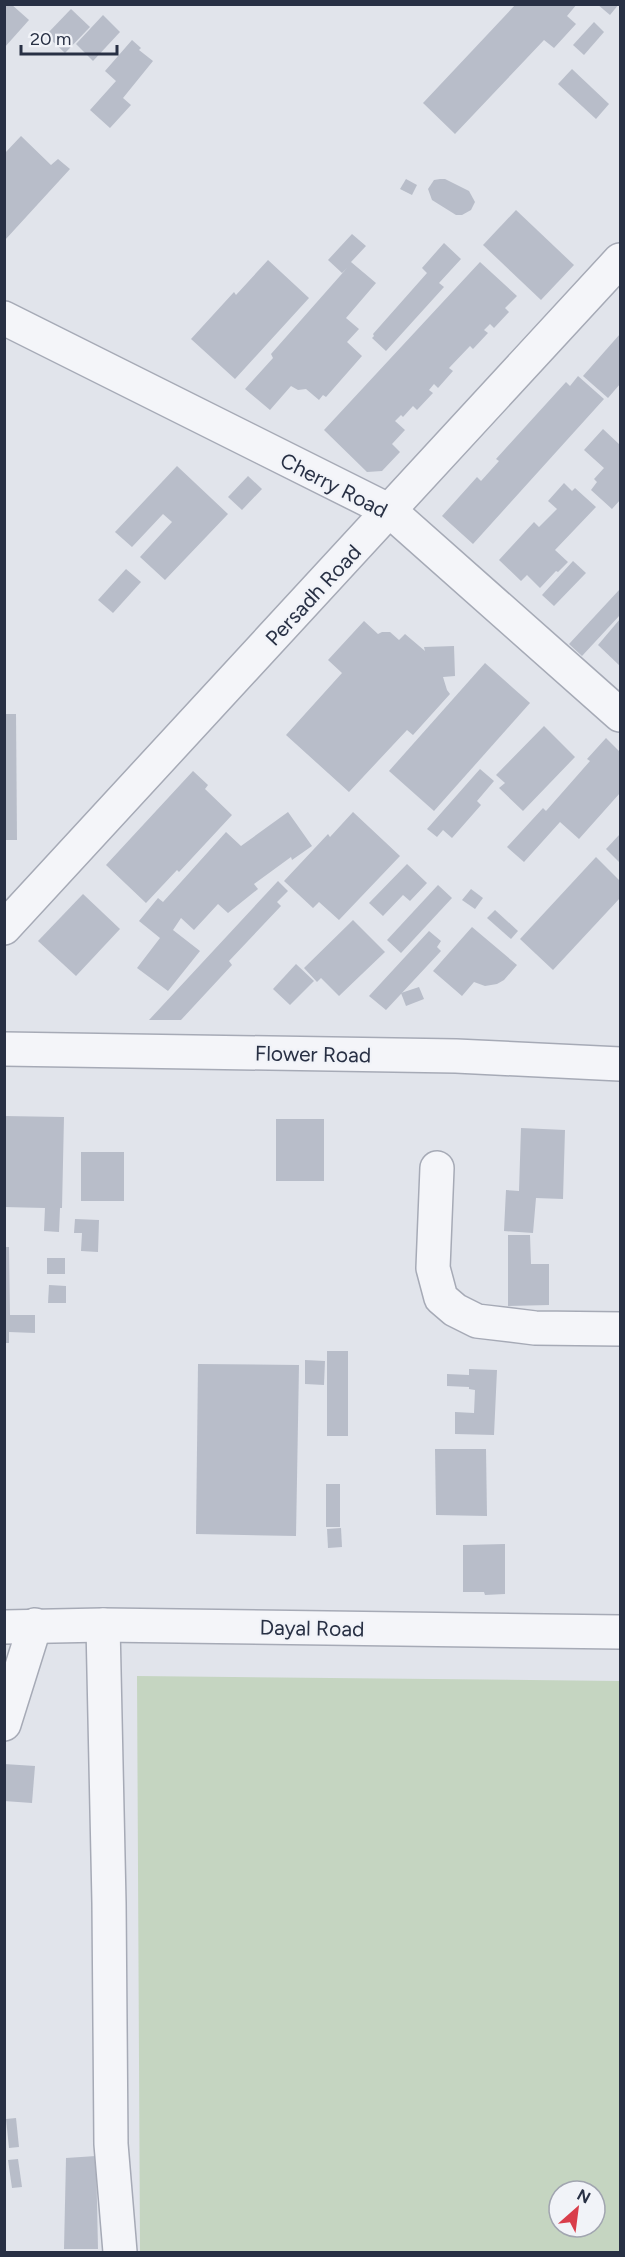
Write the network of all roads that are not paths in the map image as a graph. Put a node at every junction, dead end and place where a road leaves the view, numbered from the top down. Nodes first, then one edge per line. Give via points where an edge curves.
1 (621, 260) edge
2 (4, 318) edge
3 (390, 512) junction
4 (621, 715) edge
5 (4, 928) edge
6 (4, 1050) edge
7 (621, 1064) edge
8 (437, 1168) dead end
9 (621, 1329) edge
10 (103, 1625) junction
11 (20, 1626) edge
12 (621, 1632) edge
13 (4, 1724) edge
14 (120, 2253) edge

1 - 3 street, Persadh Road
2 - 3 street, Cherry Road
3 - 4 street, Cherry Road
3 - 5 street, Persadh Road
6 - 7 street, Flower Road via 456,1056
8 - 9 street via 433,1268 441,1298 477,1322 535,1328
10 - 11 street, Dayal Road
10 - 12 street, Dayal Road
10 - 14 street via 111,2144
11 - 13 street

